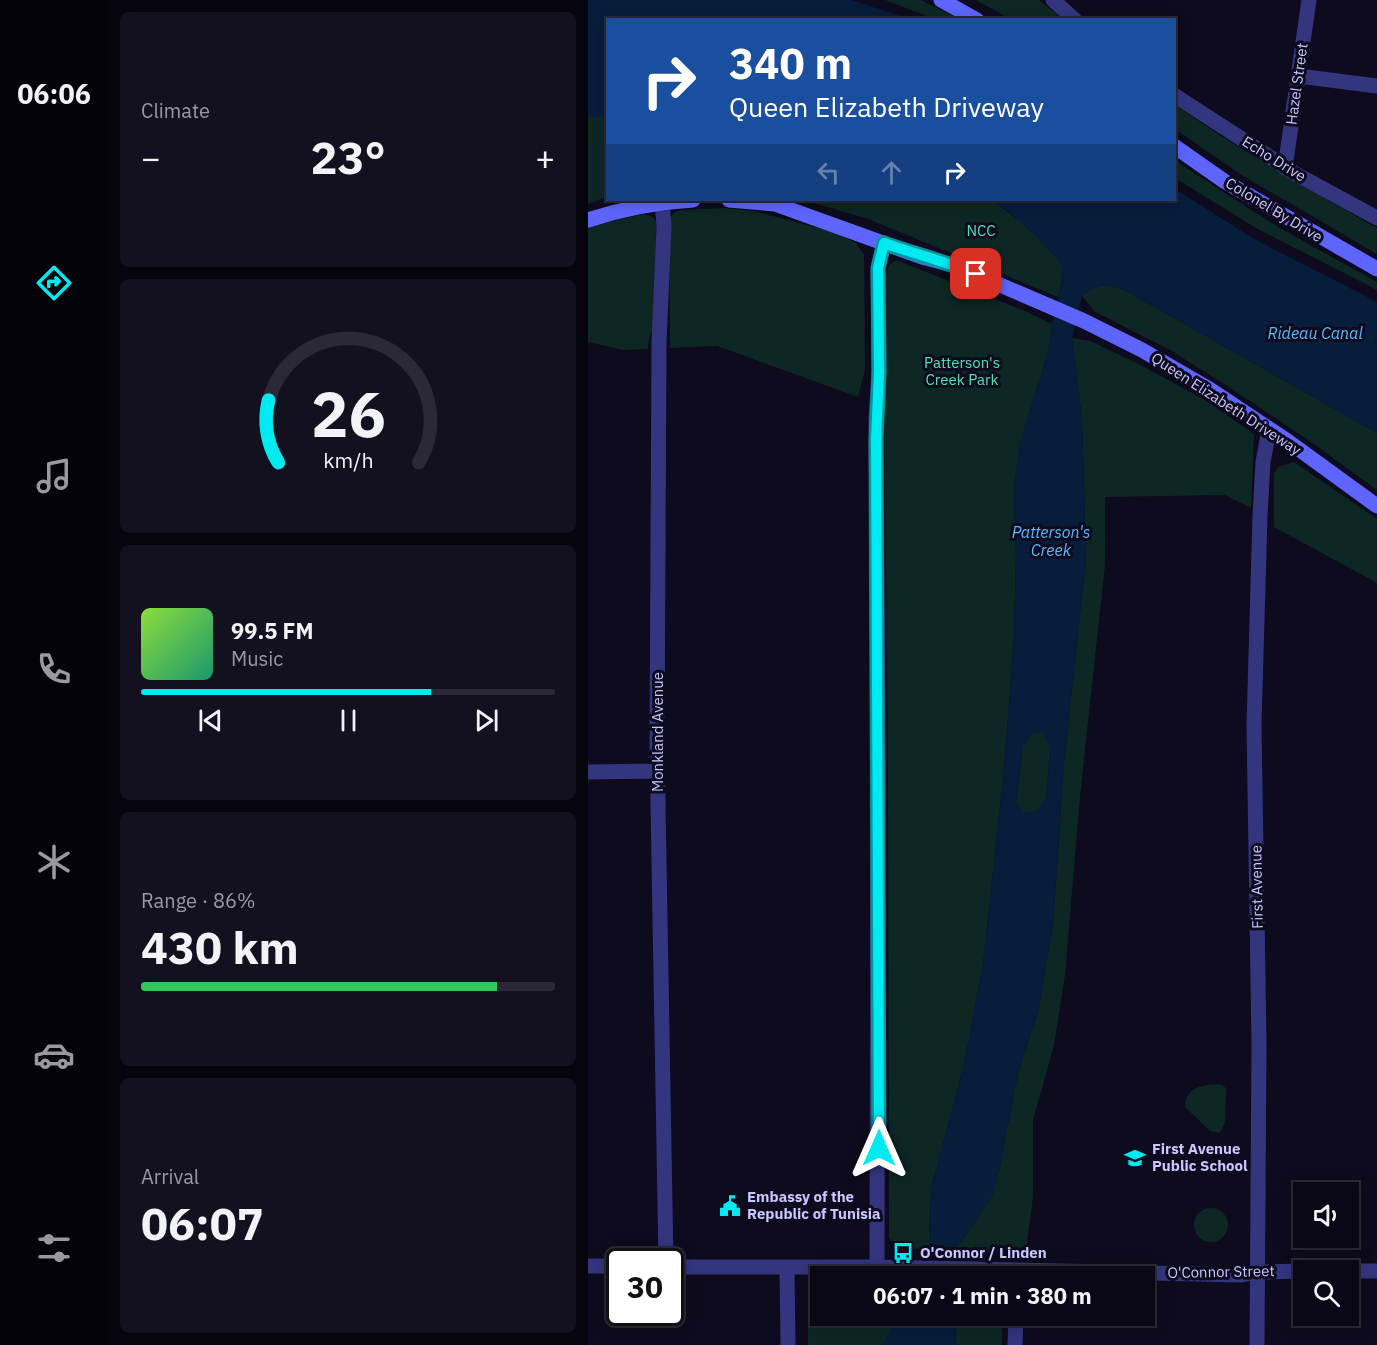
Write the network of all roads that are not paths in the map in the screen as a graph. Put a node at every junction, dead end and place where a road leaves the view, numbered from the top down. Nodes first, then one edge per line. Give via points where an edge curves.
1 (940, 0) edge
2 (1053, 0) edge
3 (1309, 0) edge
4 (973, 18) edge
5 (1073, 18) edge
6 (1299, 76) junction
7 (1377, 86) edge
8 (1176, 96) edge
9 (1176, 147) edge
10 (1285, 168) junction
11 (678, 201) edge
12 (740, 201) edge
13 (662, 202) junction
14 (1377, 218) edge
15 (588, 220) edge
16 (884, 243) junction
17 (1377, 269) edge
18 (1269, 430) junction
19 (1377, 506) edge
20 (657, 771) junction
21 (588, 772) edge
22 (666, 1248) edge
23 (588, 1266) edge
24 (606, 1266) edge
25 (878, 1266) edge
26 (684, 1267) edge
27 (787, 1268) junction
28 (810, 1268) edge
29 (1293, 1271) edge
30 (1359, 1271) edge
31 (1377, 1271) edge
32 (1257, 1272) junction
33 (1155, 1275) edge
34 (1016, 1326) edge
35 (788, 1345) edge
36 (1016, 1345) edge
37 (1257, 1345) edge

1 - 4 main road
2 - 5 street
3 - 6 street, Hazel Street
6 - 7 street
6 - 10 street, Hazel Street
8 - 10 street, Echo Drive
9 - 17 main road, Colonel By Drive via 1224,180
10 - 14 street, Echo Drive
11 - 13 main road
12 - 16 main road, Queen Elizabeth Driveway via 775,204
13 - 15 main road
13 - 20 street, Monkland Avenue
16 - 18 main road, Queen Elizabeth Driveway via 957,266 1084,321 1211,390
16 - 25 street via 878,268 876,417
18 - 19 main road, Queen Elizabeth Driveway
18 - 32 street, First Avenue via 1260,516 1254,724 1259,1044
20 - 21 street
20 - 22 street, Monkland Avenue
23 - 24 street
26 - 27 street, O'Connor Street
27 - 28 street, O'Connor Street
27 - 35 street
29 - 32 street, O'Connor Street
30 - 31 street
32 - 33 street, O'Connor Street
32 - 37 street, First Avenue
34 - 36 street

